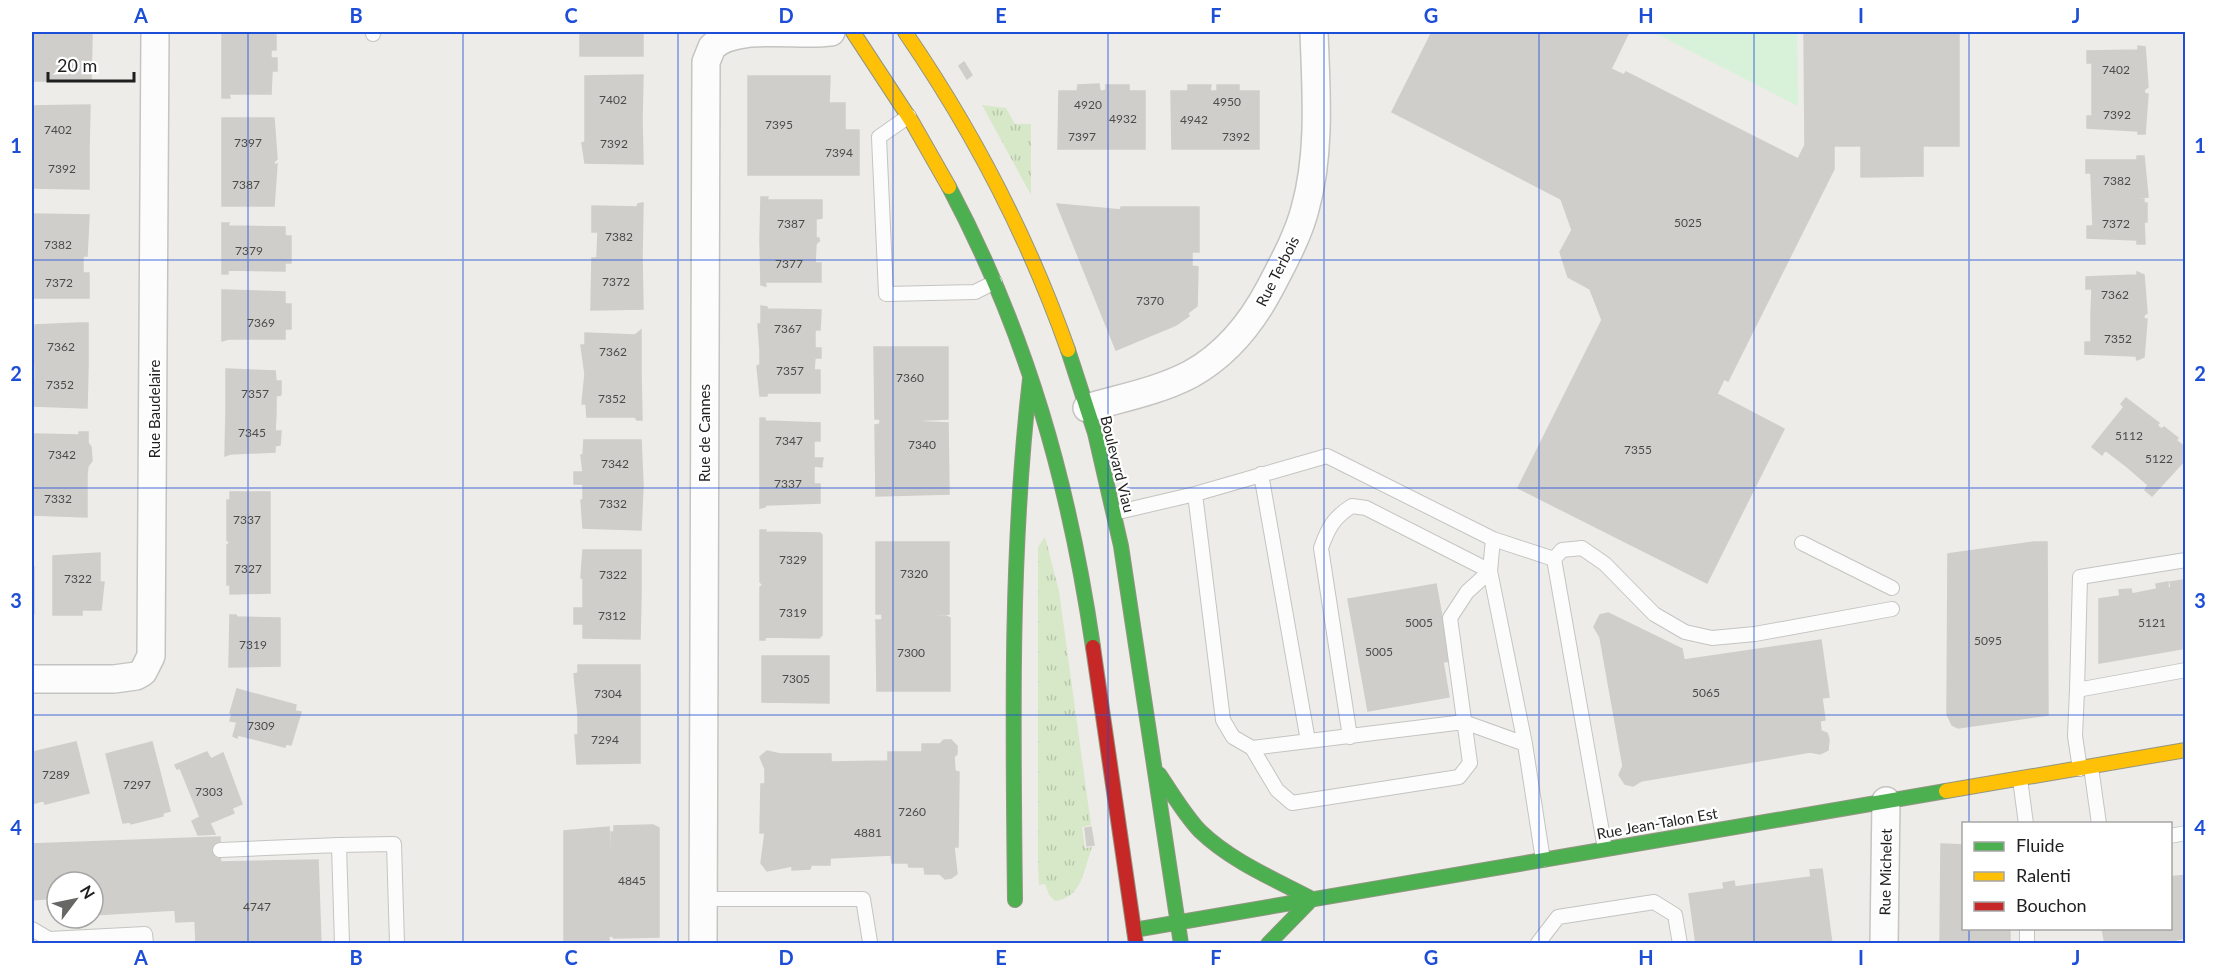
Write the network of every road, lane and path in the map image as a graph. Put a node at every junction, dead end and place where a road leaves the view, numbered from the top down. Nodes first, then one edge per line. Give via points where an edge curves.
1 (155, 32) edge
2 (831, 32) edge
3 (853, 32) edge
4 (905, 32) edge
5 (1314, 32) edge
6 (909, 116) junction
7 (995, 282) junction
8 (1030, 374) junction
9 (1087, 408) junction
10 (1261, 474) junction
11 (1195, 494) junction
12 (1052, 508) dead end
13 (1035, 510) dead end
14 (1114, 513) junction
15 (1016, 528) junction
16 (1074, 535) junction
17 (1493, 539) junction
18 (1802, 543) dead end
19 (1554, 559) junction
20 (2186, 560) edge
21 (1490, 571) junction
22 (1892, 588) dead end
23 (1892, 609) dead end
24 (2186, 670) edge
25 (32, 679) edge
26 (2077, 690) junction
27 (1464, 722) junction
28 (1350, 737) junction
29 (1308, 741) junction
30 (1524, 744) junction
31 (1252, 748) junction
32 (2186, 750) edge
33 (1154, 768) junction
34 (2085, 768) junction
35 (2020, 779) junction
36 (1886, 801) junction
37 (2026, 822) edge
38 (2098, 822) edge
39 (339, 845) junction
40 (1605, 849) junction
41 (220, 850) dead end
42 (1543, 860) junction
43 (703, 899) junction
44 (1312, 899) junction
45 (1015, 900) dead end
46 (1178, 923) junction
47 (32, 929) edge
48 (1135, 937) edge
49 (870, 942) edge
50 (1538, 943) edge
51 (146, 944) edge
52 (342, 944) edge
53 (397, 944) edge
54 (703, 944) edge
55 (1181, 944) edge
56 (1268, 944) edge
57 (1680, 944) edge
58 (1884, 944) edge

1 - 25 street, Rue Baudelaire via 151,656 143,672 127,678
2 - 43 street, Rue de Cannes via 730,37 712,46 706,62
3 - 6 main road
4 - 9 main road, Boulevard Viau via 946,94 998,187 1044,287
5 - 9 street, Rue Terbois via 1315,133 1309,196 1292,243 1257,312 1232,344 1189,375
6 - 7 main road
6 - 7 lane via 879,137 886,294 975,292
7 - 8 main road
8 - 15 main road
8 - 16 main road via 1045,417
9 - 14 main road, Boulevard Viau
10 - 11 lane
10 - 17 lane via 1327,456
10 - 29 lane
11 - 14 lane
11 - 31 lane via 1222,720 1233,737
12 - 16 main road via 1066,520
13 - 15 main road via 1022,517
14 - 33 main road, Boulevard Viau
15 - 45 main road
16 - 48 main road
17 - 19 lane
17 - 21 lane
18 - 22 lane
19 - 23 lane via 1562,550 1582,549 1605,564 1654,614 1685,632 1712,638
19 - 40 lane
20 - 26 lane via 2080,577
21 - 27 lane via 1467,592 1450,618
21 - 28 lane via 1366,508 1352,506 1328,528 1321,548
21 - 30 lane
24 - 26 lane
26 - 34 lane via 2075,736
27 - 28 lane
27 - 30 lane
27 - 31 lane via 1470,763 1459,777 1292,803 1277,789
28 - 29 lane
29 - 31 lane
30 - 42 lane
32 - 34 main road, Rue Jean-Talon Est
33 - 44 main road via 1207,837
33 - 46 main road, Boulevard Viau
34 - 35 main road, Rue Jean-Talon Est
34 - 38 lane
35 - 36 main road, Rue Jean-Talon Est
35 - 37 lane
36 - 40 main road, Rue Jean-Talon Est
36 - 58 street, Rue Michelet
39 - 41 lane
39 - 52 lane
39 - 53 lane via 394,844
40 - 42 main road, Rue Jean-Talon Est
42 - 44 main road, Rue Jean-Talon Est
43 - 49 lane via 863,899
43 - 54 street, Rue de Cannes
44 - 46 main road, Rue Jean-Talon Est
44 - 56 main road
46 - 48 main road, Rue Jean-Talon Est
46 - 55 main road, Boulevard Viau
47 - 51 lane via 49,939 145,934
50 - 57 lane via 1557,917 1654,902 1674,915

